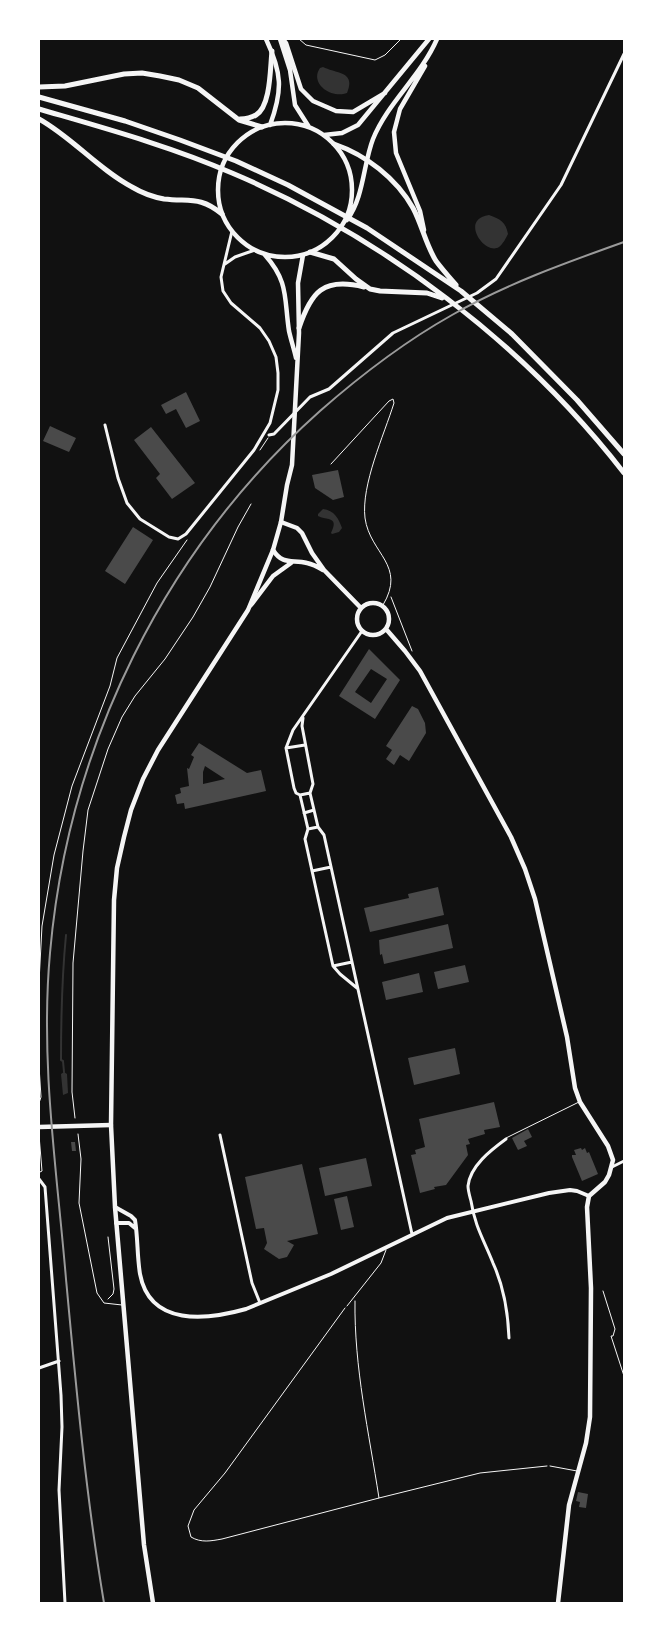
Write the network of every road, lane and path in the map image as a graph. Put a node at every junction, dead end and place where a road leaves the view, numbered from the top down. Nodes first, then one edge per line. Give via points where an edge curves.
1 (266, 39) edge
2 (282, 39) edge
3 (299, 39) edge
4 (401, 39) edge
5 (429, 39) edge
6 (437, 39) edge
7 (272, 51) junction
8 (624, 54) edge
9 (429, 56) junction
10 (39, 87) edge
11 (385, 93) junction
12 (39, 97) edge
13 (39, 108) edge
14 (39, 119) edge
15 (239, 120) junction
16 (270, 125) junction
17 (262, 127) junction
18 (309, 127) junction
19 (324, 135) junction
20 (334, 144) junction
21 (366, 160) junction
22 (222, 214) junction
23 (342, 226) junction
24 (232, 231) junction
25 (426, 238) junction
26 (255, 250) junction
27 (310, 252) junction
28 (264, 254) junction
29 (304, 255) junction
30 (225, 264) junction
31 (370, 288) junction
32 (461, 291) junction
33 (448, 300) junction
34 (299, 328) junction
35 (297, 361) junction
36 (105, 425) dead end
37 (269, 436) joint
38 (257, 454) dead end
39 (624, 454) edge
40 (331, 464) dead end
41 (624, 474) edge
42 (251, 504) dead end
43 (281, 522) junction
44 (190, 536) dead end
45 (273, 550) junction
46 (291, 562) junction
47 (324, 570) junction
48 (388, 595) junction
49 (383, 605) junction
50 (361, 608) junction
51 (248, 610) junction
52 (386, 629) junction
53 (362, 631) junction
54 (413, 654) dead end
55 (303, 718) junction
56 (305, 745) junction
57 (286, 748) junction
58 (310, 793) junction
59 (300, 795) junction
60 (314, 810) junction
61 (304, 813) junction
62 (318, 827) junction
63 (308, 829) junction
64 (331, 867) junction
65 (312, 871) junction
66 (352, 962) junction
67 (333, 966) junction
68 (39, 982) edge
69 (358, 988) junction
70 (39, 1066) edge
71 (580, 1102) junction
72 (39, 1103) edge
73 (74, 1118) dead end
74 (110, 1125) junction
75 (39, 1127) edge
76 (78, 1134) dead end
77 (39, 1135) edge
78 (220, 1135) dead end
79 (506, 1139) joint
80 (624, 1161) edge
81 (612, 1166) junction
82 (40, 1172) edge
83 (39, 1179) edge
84 (589, 1196) junction
85 (115, 1207) junction
86 (472, 1211) junction
87 (116, 1223) junction
88 (136, 1230) junction
89 (412, 1234) junction
90 (108, 1237) dead end
91 (387, 1248) junction
92 (604, 1291) dead end
93 (355, 1295) junction
94 (104, 1303) junction
95 (260, 1303) junction
96 (123, 1305) junction
97 (347, 1306) joint
98 (509, 1338) dead end
99 (59, 1361) junction
100 (39, 1368) edge
101 (624, 1376) edge
102 (550, 1466) joint
103 (578, 1471) junction
104 (379, 1498) junction
105 (65, 1603) edge
106 (154, 1603) edge
107 (558, 1603) edge

1 - 7 main road
2 - 11 main road via 301,89 313,101 336,111 353,112
2 - 18 main road via 295,105
3 - 4 lane via 306,45 375,60
5 - 11 main road
6 - 9 main road
7 - 15 highway via 267,96 262,110 250,118
7 - 16 main road via 279,99
8 - 37 street via 561,185 496,279 477,294 393,333 329,389 310,397
9 - 21 main road via 387,113
9 - 25 main road via 400,109 394,132 396,152 420,210
10 - 15 highway via 65,86 142,73 179,80 198,88
11 - 19 main road via 358,125 342,133
12 - 32 highway via 126,121 262,173 367,228
13 - 33 highway via 123,133 256,184 361,238
14 - 22 highway via 132,188 164,199 200,201
15 - 17 highway
16 - 17 main road
16 - 18 main road via 290,123
17 - 22 main road via 242,139 222,167 218,190
18 - 19 main road
19 - 20 main road
20 - 21 highway
20 - 23 main road via 346,162 352,184 350,206
21 - 23 main road via 357,202
21 - 25 highway via 402,190
22 - 24 main road
23 - 27 main road via 328,242
24 - 26 main road
24 - 30 street
25 - 32 highway via 436,261
26 - 28 main road
26 - 30 street via 235,256
27 - 29 main road
27 - 31 highway via 334,259
28 - 29 main road
28 - 35 main road via 283,284 289,332
29 - 34 main road via 298,283
30 - 36 street via 221,277 223,291 269,341 276,357 278,390 270,423 254,450 186,534 178,539 169,537 132,511 118,478
31 - 33 highway via 427,293
31 - 34 highway via 346,283 327,287 309,303
32 - 39 highway via 512,334 578,400
33 - 41 highway via 534,372
34 - 35 main road
35 - 43 main road via 292,465
37 - 38 path
40 - 48 lane via 393,399 369,478 365,517 368,530 390,572
42 - 73 lane via 192,618 122,717 88,810 73,963
43 - 45 main road
43 - 47 main road via 302,533
44 - 68 path via 157,583 117,658 110,686 72,786 54,855 42,926
45 - 46 main road via 277,557
45 - 51 main road
46 - 47 main road via 304,562
46 - 51 main road via 273,576
47 - 50 main road
48 - 49 lane
48 - 54 path
49 - 50 main road via 370,602
49 - 52 main road via 390,618
50 - 53 main road via 357,619
51 - 74 main road via 158,750 137,794 124,837 114,900
52 - 53 main road via 374,635
52 - 71 main road via 420,671 496,807 525,868 540,918 567,1037 574,1088
53 - 55 street
55 - 56 street
55 - 57 street via 293,730
56 - 57 street
56 - 58 street via 314,784
57 - 59 street via 294,788
58 - 59 street
58 - 60 street
59 - 61 street
60 - 61 street
60 - 62 street
61 - 63 street
62 - 63 street
62 - 64 street via 324,835
63 - 65 street via 305,839
64 - 65 street
64 - 66 street
65 - 67 street
66 - 67 street
66 - 69 street
67 - 69 street
69 - 89 street
70 - 72 path
71 - 79 lane
71 - 81 main road via 608,1146
74 - 75 main road
74 - 85 main road
76 - 94 lane via 81,1159 79,1203 97,1293
77 - 82 path
78 - 95 street via 252,1282
79 - 86 street via 487,1154 471,1176 468,1187
80 - 81 street
81 - 84 main road via 605,1182
83 - 99 street via 45,1188
84 - 86 street via 570,1190
84 - 103 main road via 590,1417
85 - 87 main road
85 - 88 street via 132,1216
86 - 89 street
86 - 98 street via 502,1290
87 - 88 street via 130,1223
87 - 96 main road
88 - 95 street via 144,1287 163,1310 185,1316 204,1316 232,1313
89 - 91 street
90 - 94 path via 114,1289
91 - 93 lane via 381,1263
91 - 95 street
92 - 101 path via 615,1329 611,1336
93 - 97 lane
93 - 104 path via 361,1386
94 - 96 lane
96 - 106 main road via 144,1545
97 - 104 path via 226,1473 194,1510 189,1532 197,1541 206,1542
99 - 100 street
99 - 105 street via 62,1427 59,1490
102 - 103 lane
102 - 104 path via 485,1472
103 - 107 main road via 569,1505

